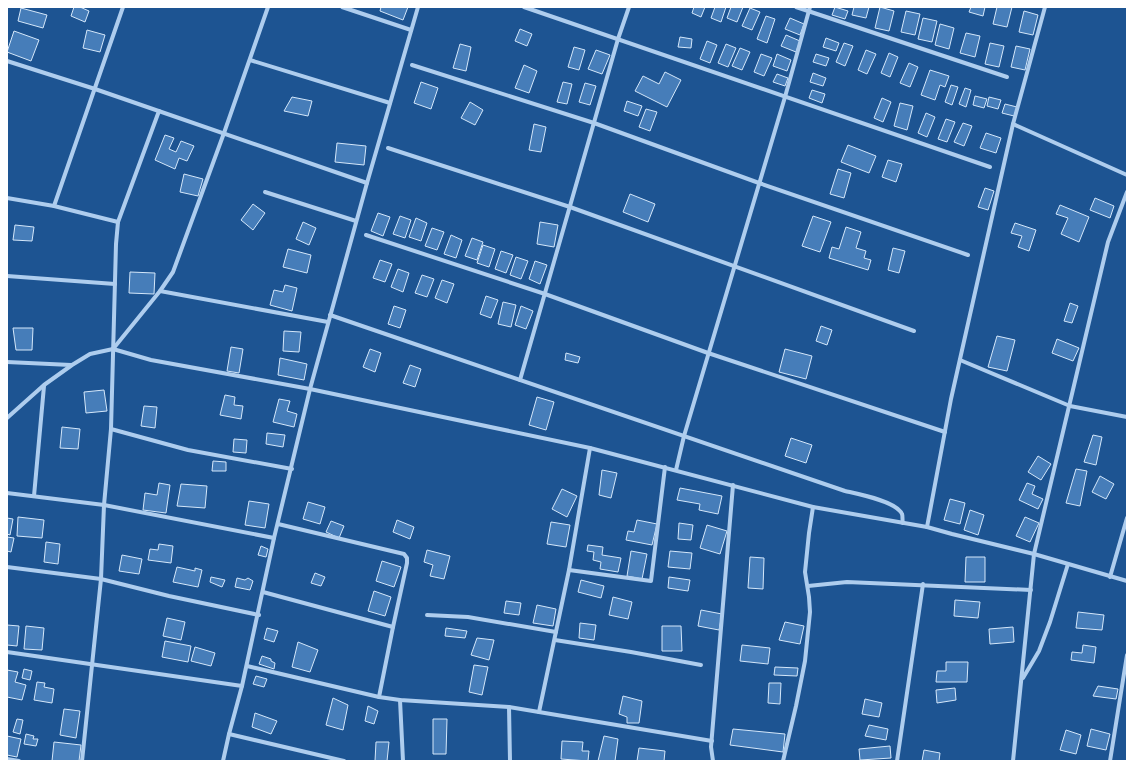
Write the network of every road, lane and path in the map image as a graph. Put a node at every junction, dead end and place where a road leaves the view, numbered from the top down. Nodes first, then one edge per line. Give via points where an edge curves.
1 (123, 7) edge
2 (268, 7) edge
3 (342, 7) edge
4 (418, 7) edge
5 (524, 7) edge
6 (629, 7) edge
7 (796, 7) edge
8 (1045, 7) edge
9 (810, 9) edge
10 (411, 30) junction
11 (618, 39) junction
12 (250, 60) junction
13 (7, 61) edge
14 (412, 65) dead end
15 (1007, 77) dead end
16 (95, 89) junction
17 (785, 98) junction
18 (390, 103) junction
19 (159, 111) junction
20 (594, 123) junction
21 (1013, 124) junction
22 (224, 133) junction
23 (388, 148) dead end
24 (990, 167) dead end
25 (1127, 175) edge
26 (367, 183) junction
27 (759, 183) junction
28 (265, 192) dead end
29 (1127, 192) edge
30 (7, 198) edge
31 (54, 206) junction
32 (570, 207) junction
33 (356, 221) junction
34 (118, 222) junction
35 (366, 235) dead end
36 (968, 255) dead end
37 (734, 266) junction
38 (7, 276) edge
39 (115, 284) junction
40 (160, 291) junction
41 (545, 294) junction
42 (330, 315) junction
43 (328, 322) junction
44 (914, 331) dead end
45 (113, 349) junction
46 (708, 353) junction
47 (960, 360) junction
48 (7, 362) edge
49 (72, 365) junction
50 (520, 380) junction
51 (44, 385) junction
52 (310, 389) junction
53 (1070, 406) junction
54 (1127, 417) edge
55 (7, 418) edge
56 (111, 429) junction
57 (945, 432) junction
58 (684, 436) junction
59 (590, 448) junction
60 (665, 467) junction
61 (292, 468) junction
62 (676, 470) junction
63 (732, 485) junction
64 (7, 493) edge
65 (34, 496) junction
66 (104, 505) junction
67 (814, 507) junction
68 (1127, 518) edge
69 (903, 523) junction
70 (278, 524) junction
71 (927, 527) junction
72 (274, 538) junction
73 (1034, 554) junction
74 (1068, 564) junction
75 (7, 567) edge
76 (569, 570) junction
77 (1110, 577) junction
78 (101, 579) junction
79 (1127, 581) edge
80 (923, 584) junction
81 (808, 586) junction
82 (1031, 590) junction
83 (263, 592) junction
84 (258, 615) junction
85 (427, 615) dead end
86 (393, 627) junction
87 (556, 632) junction
88 (555, 640) junction
89 (7, 652) edge
90 (1127, 655) edge
91 (92, 664) junction
92 (701, 665) dead end
93 (247, 666) junction
94 (1022, 680) junction
95 (242, 686) junction
96 (379, 697) junction
97 (400, 700) junction
98 (509, 707) junction
99 (539, 712) junction
100 (229, 734) junction
101 (712, 741) junction
102 (7, 759) edge
103 (19, 761) edge
104 (82, 761) edge
105 (223, 761) edge
106 (344, 761) edge
107 (403, 761) edge
108 (510, 761) edge
109 (713, 761) edge
110 (783, 761) edge
111 (897, 761) edge
112 (1013, 761) edge
113 (1110, 761) edge

1 - 16 street
2 - 12 street
3 - 10 street
4 - 10 street
5 - 11 street
6 - 11 street
7 - 9 street
8 - 21 street
9 - 15 street
9 - 17 street
10 - 18 street
11 - 17 street
11 - 20 street
12 - 18 street
12 - 22 street
13 - 16 street
14 - 20 street
16 - 19 street
16 - 31 street
17 - 24 street
17 - 27 street
18 - 26 street
19 - 22 street
19 - 34 street
20 - 27 street
20 - 32 street
21 - 25 street
21 - 47 street
22 - 26 street
22 - 40 street via 173,272
23 - 32 street
26 - 33 street
27 - 36 street
27 - 37 street
28 - 33 street
29 - 53 street via 1108,242
30 - 31 street
31 - 34 street
32 - 37 street
32 - 41 street
33 - 42 street
34 - 39 street
35 - 41 street
37 - 44 street
37 - 46 street
38 - 39 street
39 - 45 street
40 - 43 street
40 - 45 street
41 - 46 street
41 - 50 street
42 - 43 street
42 - 50 street
43 - 52 street
45 - 49 street via 90,354
45 - 52 street via 152,360
45 - 56 street
46 - 57 street
46 - 58 street
47 - 53 street
47 - 57 street
48 - 49 street
49 - 51 street
50 - 58 street
51 - 55 street
51 - 65 street
52 - 59 street
52 - 61 street
53 - 54 street
53 - 73 street
56 - 61 street via 188,450
56 - 66 street
57 - 71 street
58 - 62 street
58 - 69 street via 845,491 888,503 902,514
59 - 60 street
59 - 76 street
60 - 62 street
60 - 76 street via 651,581
61 - 70 street
62 - 63 street
63 - 67 street
63 - 101 street
64 - 65 street
65 - 66 street
66 - 72 street
66 - 78 street
67 - 69 street
67 - 81 street via 806,572
68 - 77 street
69 - 71 street
70 - 72 street
70 - 86 street via 404,554 408,563
71 - 73 street
72 - 83 street
73 - 74 street
73 - 82 street
74 - 77 street
74 - 94 street via 1039,651
75 - 78 street
76 - 87 street
77 - 79 street
78 - 84 street
78 - 91 street
80 - 81 street via 848,582
80 - 82 street
80 - 111 street
81 - 110 street via 810,612 804,661
82 - 94 street
83 - 84 street
83 - 86 street
84 - 93 street
85 - 87 street via 468,617
86 - 96 street
87 - 88 street
88 - 92 street
88 - 99 street
89 - 91 street
90 - 113 street
91 - 95 street
91 - 104 street
93 - 95 street
93 - 96 street
94 - 112 street
95 - 100 street
96 - 97 street
97 - 98 street
97 - 107 street
98 - 99 street
98 - 108 street
99 - 101 street
100 - 105 street
100 - 106 street
101 - 109 street
102 - 103 street

